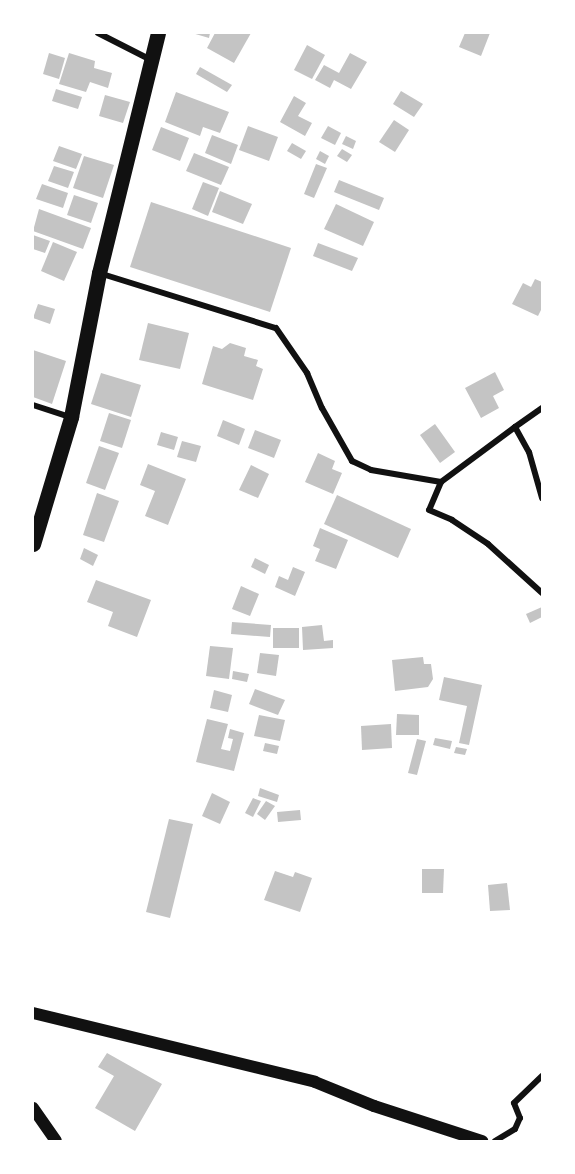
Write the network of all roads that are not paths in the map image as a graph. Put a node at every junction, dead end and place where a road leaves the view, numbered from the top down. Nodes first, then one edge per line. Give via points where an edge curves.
1 (98, 33) edge
2 (158, 33) edge
3 (152, 60) junction
4 (99, 273) junction
5 (33, 405) edge
6 (542, 408) edge
7 (71, 417) junction
8 (515, 427) junction
9 (441, 482) junction
10 (542, 498) edge
11 (33, 544) edge
12 (542, 593) edge
13 (33, 1013) edge
14 (542, 1076) edge
15 (33, 1108) edge
16 (56, 1141) edge
17 (482, 1141) edge
18 (495, 1141) edge

1 - 3 street
2 - 3 main road
3 - 4 main road
4 - 7 main road
4 - 9 street via 276,328 307,373 352,461 371,470
5 - 7 street
6 - 8 street
7 - 11 main road
8 - 9 street
8 - 10 street via 529,452
9 - 12 street via 429,510 488,544
13 - 17 main road via 315,1082
14 - 18 street via 514,1103 520,1118 515,1129
15 - 16 main road

